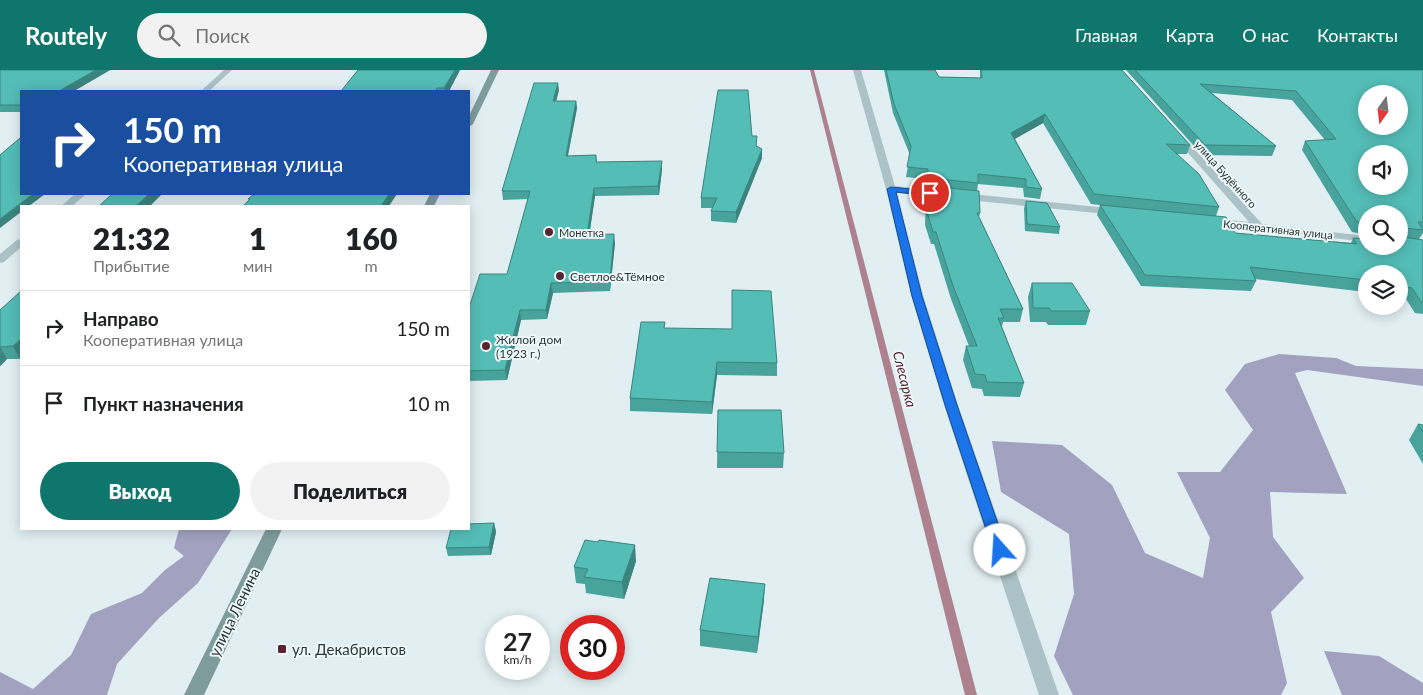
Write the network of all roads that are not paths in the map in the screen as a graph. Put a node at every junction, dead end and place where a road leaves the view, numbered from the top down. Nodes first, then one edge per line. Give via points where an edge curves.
1 (228, 70) edge
2 (495, 70) edge
3 (857, 70) edge
4 (206, 90) edge
5 (470, 122) edge
6 (1173, 131) edge
7 (891, 189) junction
8 (80, 195) edge
9 (67, 205) edge
10 (1129, 213) edge
11 (1198, 220) edge
12 (1258, 226) junction
13 (1358, 238) edge
14 (20, 243) edge
15 (0, 260) edge
16 (274, 530) edge
17 (194, 695) edge
18 (1049, 695) edge

1 - 4 street
2 - 5 main road
3 - 7 street
6 - 12 street, улица Будённого
7 - 10 street
7 - 18 street via 917,296 951,405
8 - 9 street
11 - 12 street, Кооперативная улица
12 - 13 street, Кооперативная улица
14 - 15 street
16 - 17 main road, улица Ленина

